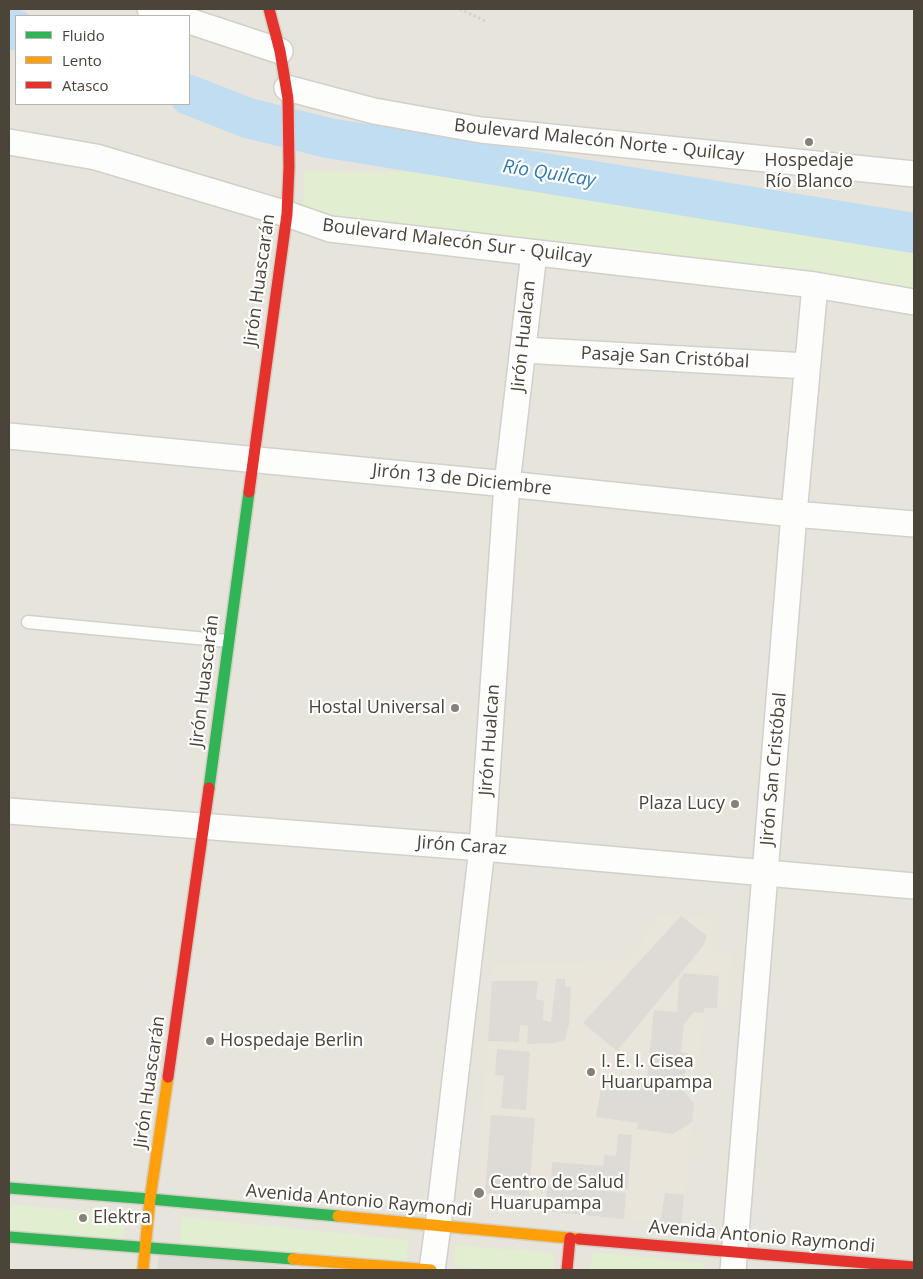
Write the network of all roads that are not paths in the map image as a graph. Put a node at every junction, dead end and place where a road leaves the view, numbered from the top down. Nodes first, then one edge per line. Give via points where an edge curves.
1 (150, 9) edge
2 (269, 9) edge
3 (170, 15) edge
4 (190, 21) edge
5 (280, 51) junction
6 (288, 94) junction
7 (9, 142) edge
8 (914, 174) edge
9 (286, 214) junction
10 (534, 253) junction
11 (815, 286) junction
12 (914, 302) edge
13 (523, 350) junction
14 (807, 366) junction
15 (9, 436) edge
16 (253, 459) junction
17 (507, 484) junction
18 (794, 514) junction
19 (914, 524) edge
20 (28, 622) dead end
21 (228, 641) junction
22 (9, 812) edge
23 (204, 827) junction
24 (482, 848) junction
25 (765, 874) junction
26 (914, 886) edge
27 (9, 1188) edge
28 (150, 1199) junction
29 (438, 1226) junction
30 (9, 1237) edge
31 (570, 1238) junction
32 (146, 1248) junction
33 (734, 1261) edge
34 (914, 1267) edge
35 (143, 1270) edge
36 (431, 1270) edge
37 (567, 1270) edge

1 - 3 street
2 - 5 main road, Jirón Huascarán
4 - 5 street
5 - 6 main road, Jirón Huascarán
6 - 8 street, Boulevard Malecón Norte - Quilcay via 481,130
6 - 9 main road, Jirón Huascarán
7 - 9 street, Boulevard Malecón Sur - Quilcay via 96,156
9 - 10 street, Boulevard Malecón Sur - Quilcay via 330,229
9 - 16 main road, Jirón Huascarán
10 - 11 street, Boulevard Malecón Sur - Quilcay
10 - 13 street, Jirón Hualcan
11 - 12 street, Boulevard Malecón Sur - Quilcay
11 - 14 street, Jirón San Cristóbal
13 - 14 street, Pasaje San Cristóbal
13 - 17 street, Jirón Hualcan
14 - 18 street, Jirón San Cristóbal
15 - 16 street, Jirón 13 de Diciembre
16 - 17 street, Jirón 13 de Diciembre
16 - 21 main road, Jirón Huascarán
17 - 18 street, Jirón 13 de Diciembre
17 - 24 street, Jirón Hualcan
18 - 19 street, Jirón 13 de Diciembre
18 - 25 street, Jirón San Cristóbal
20 - 21 lane
21 - 23 main road, Jirón Huascarán
22 - 23 street, Jirón Caraz
23 - 24 street, Jirón Caraz
23 - 28 main road, Jirón Huascarán
24 - 25 street, Jirón Caraz
24 - 29 street, Jirón Hualcan
25 - 26 street, Jirón Caraz
25 - 33 street, Jirón San Cristóbal
27 - 28 main road, Avenida Antonio Raymondi
28 - 29 main road, Avenida Antonio Raymondi
28 - 32 main road, Jirón Huascarán
29 - 31 main road, Avenida Antonio Raymondi
29 - 36 street, Jirón Hualcan
30 - 32 main road
31 - 33 main road, Avenida Antonio Raymondi
31 - 37 main road
32 - 35 main road, Jirón Huascarán
32 - 36 main road
33 - 34 main road, Avenida Antonio Raymondi

